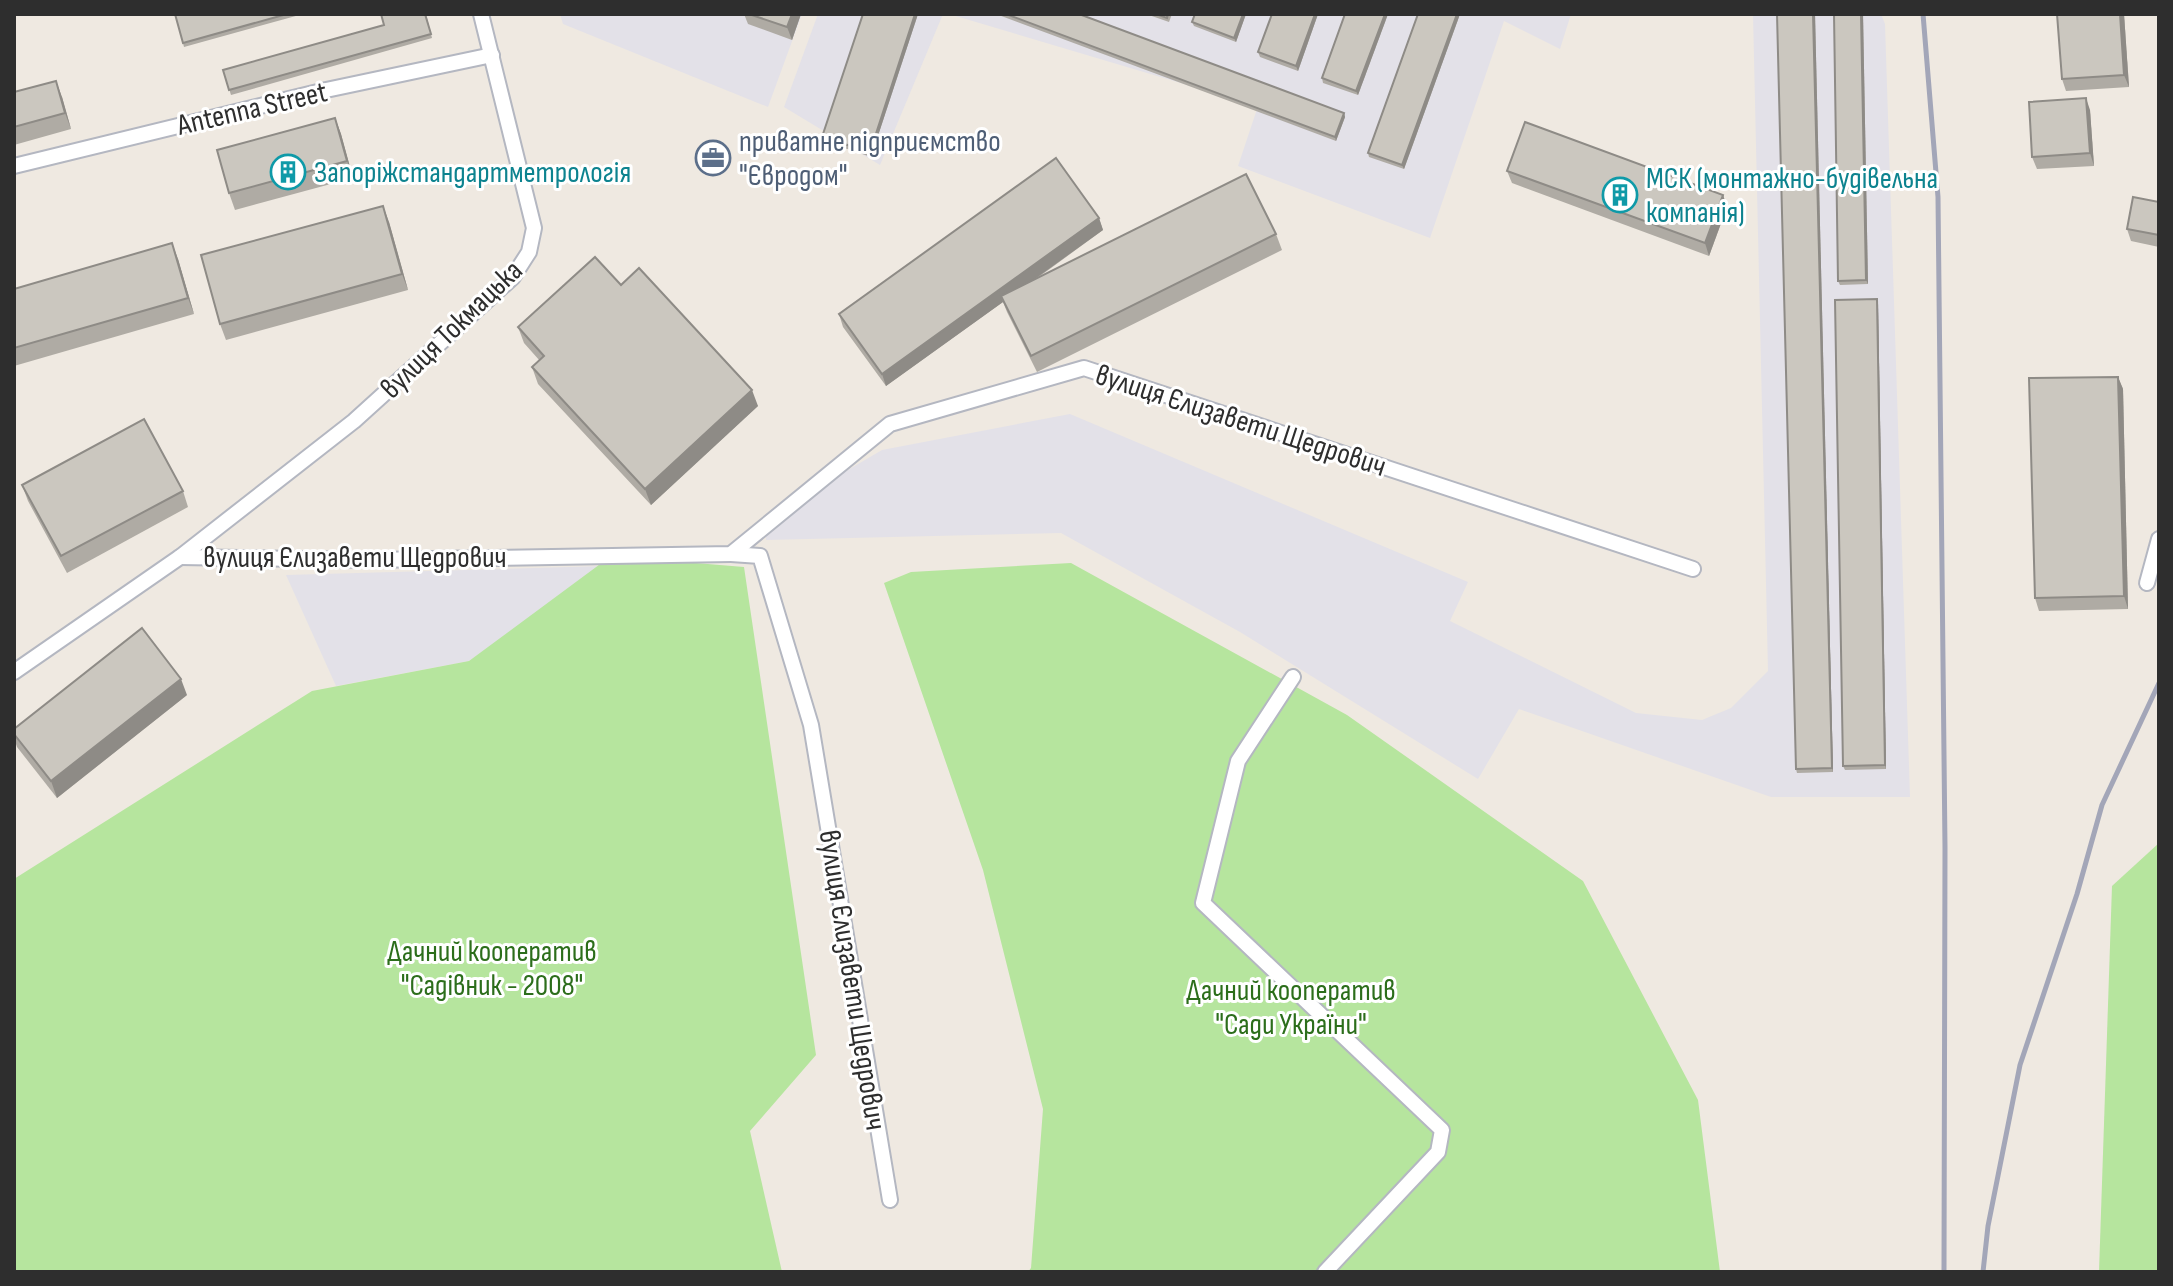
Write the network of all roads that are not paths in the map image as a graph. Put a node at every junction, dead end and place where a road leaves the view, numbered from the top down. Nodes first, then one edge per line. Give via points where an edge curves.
1 (481, 14) edge
2 (492, 55) junction
3 (14, 166) edge
4 (2159, 539) edge
5 (731, 554) junction
6 (180, 557) junction
7 (1693, 569) dead end
8 (2147, 583) dead end
9 (14, 672) edge
10 (1293, 677) dead end
11 (890, 1200) dead end
12 (1325, 1272) edge

1 - 2 street, вулиця Токмацька
2 - 3 street, Antenna Street
2 - 6 street, вулиця Токмацька via 534,228 529,252 513,277 354,421
4 - 8 street
5 - 6 street, вулиця Єлизавети Щедрович via 369,560
5 - 7 street, вулиця Єлизавети Щедрович via 890,424 1084,368
5 - 11 street, вулиця Єлизавети Щедрович via 760,556 811,725
6 - 9 street, вулиця Єлизавети Щедрович
10 - 12 street via 1238,761 1203,903 1442,1130 1438,1152

